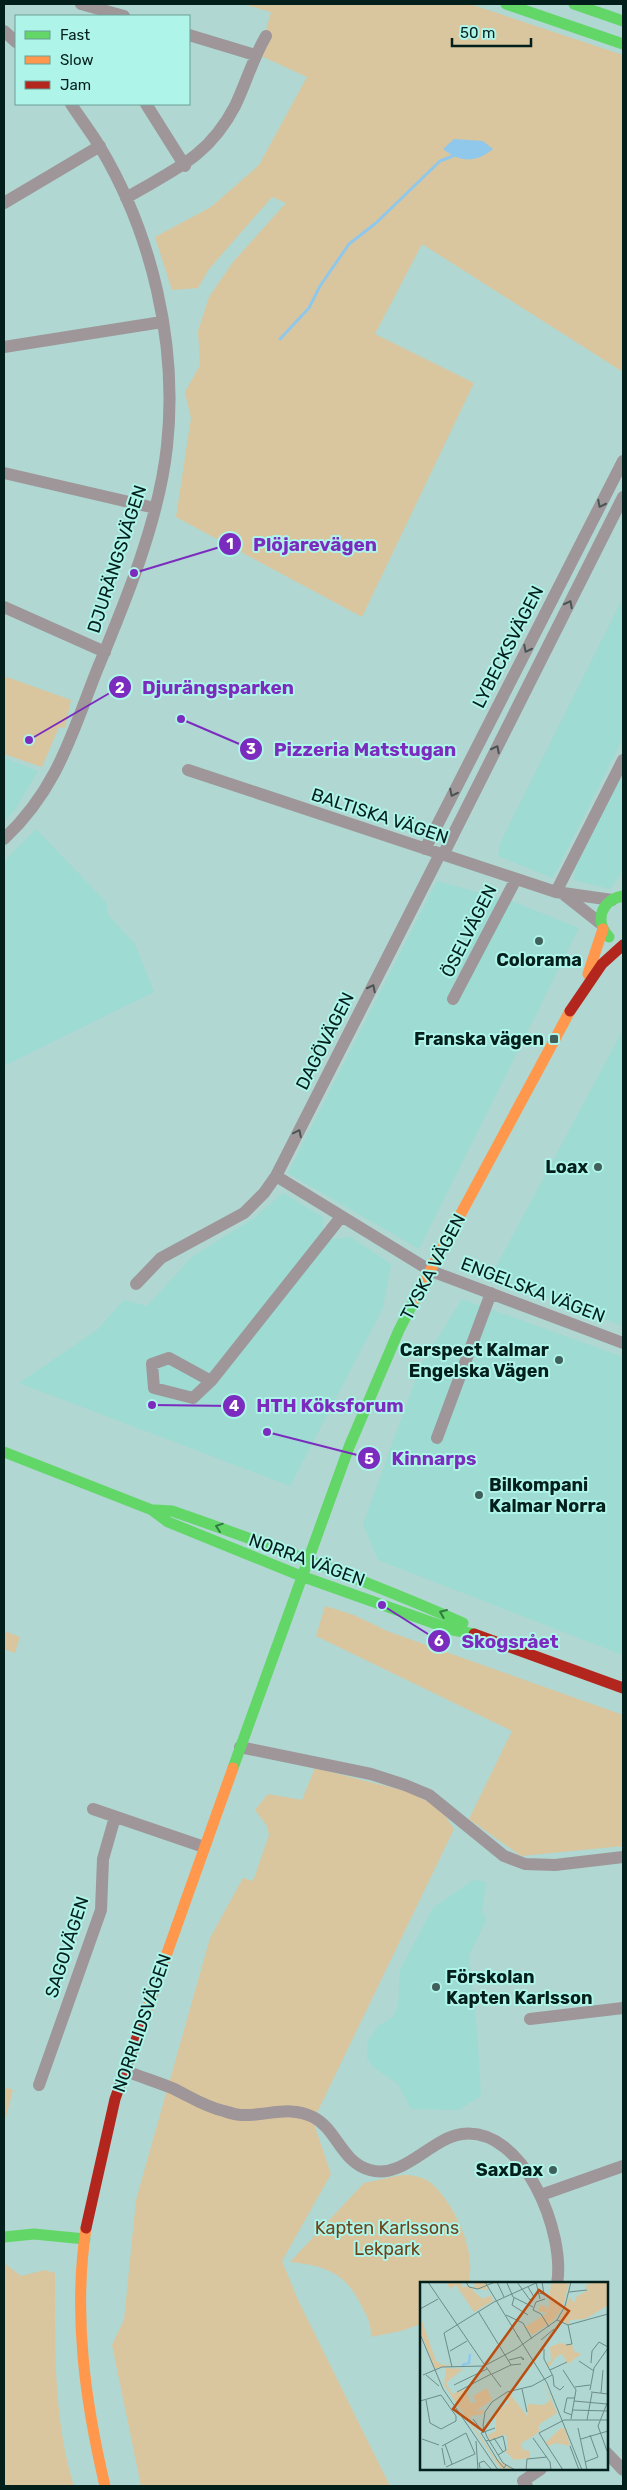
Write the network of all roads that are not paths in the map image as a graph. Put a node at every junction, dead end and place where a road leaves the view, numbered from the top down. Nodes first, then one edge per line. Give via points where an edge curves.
1 (73, 4) edge
2 (81, 4) edge
3 (506, 4) edge
4 (574, 4) edge
5 (82, 15) edge
6 (120, 15) edge
7 (623, 21) edge
8 (4, 31) edge
9 (190, 35) edge
10 (266, 36) dead end
11 (15, 41) edge
12 (623, 44) edge
13 (255, 55) junction
14 (72, 105) edge
15 (147, 105) edge
16 (100, 146) junction
17 (184, 166) junction
18 (126, 198) junction
19 (4, 204) edge
20 (162, 322) junction
21 (4, 347) edge
22 (623, 461) edge
23 (4, 474) edge
24 (623, 497) edge
25 (155, 508) junction
26 (4, 607) edge
27 (104, 652) junction
28 (623, 760) edge
29 (188, 770) dead end
30 (4, 839) edge
31 (425, 849) junction
32 (441, 854) junction
33 (516, 878) junction
34 (559, 892) junction
35 (619, 896) edge
36 (601, 926) junction
37 (623, 943) edge
38 (579, 998) junction
39 (453, 999) dead end
40 (276, 1176) junction
41 (341, 1217) junction
42 (431, 1271) junction
43 (136, 1284) dead end
44 (491, 1293) junction
45 (623, 1342) edge
46 (211, 1381) dead end
47 (436, 1438) dead end
48 (4, 1452) edge
49 (152, 1510) junction
50 (307, 1559) junction
51 (300, 1576) junction
52 (484, 1636) junction
53 (623, 1688) edge
54 (240, 1746) junction
55 (93, 1809) dead end
56 (115, 1817) junction
57 (204, 1847) junction
58 (623, 1857) edge
59 (623, 2008) edge
60 (530, 2019) dead end
61 (126, 2071) junction
62 (39, 2086) dead end
63 (623, 2166) edge
64 (541, 2195) junction
65 (4, 2237) edge
66 (84, 2239) junction
67 (557, 2282) edge
68 (607, 2453) edge
69 (540, 2470) edge
70 (623, 2470) edge
71 (105, 2486) edge
72 (526, 2486) edge

1 - 5 street
2 - 6 street
3 - 12 main road
4 - 7 main road
8 - 11 street
9 - 13 street
10 - 13 street
13 - 17 street via 235,105 219,132
14 - 16 street, DJURÄNGSVÄGEN
15 - 17 street
16 - 18 street, DJURÄNGSVÄGEN
16 - 19 street
17 - 18 street
18 - 20 street, DJURÄNGSVÄGEN via 152,269
20 - 21 street
20 - 25 street, DJURÄNGSVÄGEN via 169,385 167,446
22 -> 31 street, LYBECKSVÄGEN
23 - 25 street
32 -> 24 street, LYBECKSVÄGEN
25 - 27 street, DJURÄNGSVÄGEN
26 - 27 street
27 - 30 street, DJURÄNGSVÄGEN via 58,768 24,820
28 - 34 street
29 - 31 street, BALTISKA VÄGEN
31 - 32 street, BALTISKA VÄGEN
32 - 33 street, BALTISKA VÄGEN
40 -> 32 street, DAGÖVÄGEN
33 - 34 street, BALTISKA VÄGEN
33 - 39 street, ÖSELVÄGEN
34 - 35 street, BALTISKA VÄGEN
34 - 36 street, BALTISKA VÄGEN
35 - 36 main road, TYSKA VÄGEN via 602,910
36 - 37 main road via 611,939
36 - 38 main road, TYSKA VÄGEN via 596,954
37 - 38 main road, TYSKA VÄGEN via 606,959
38 - 42 main road, TYSKA VÄGEN
40 - 41 street
40 - 43 street, DAGÖVÄGEN via 244,1213 161,1258
41 - 42 street
41 - 46 street
42 - 44 street, ENGELSKA VÄGEN
42 - 50 main road, TYSKA VÄGEN via 399,1330 349,1447
44 - 45 street, ENGELSKA VÄGEN
44 - 47 street
48 - 49 main road, NORRA VÄGEN
50 -> 49 main road, NORRA VÄGEN via 172,1511
49 - 51 main road, NORRA VÄGEN via 168,1522
50 - 51 main road, TYSKA VÄGEN
52 -> 50 main road, NORRA VÄGEN via 458,1620
51 - 52 main road, NORRA VÄGEN via 453,1630
51 - 54 main road, NORRLIDSVÄGEN
52 - 53 main road, NORRA VÄGEN
54 - 57 main road, NORRLIDSVÄGEN
54 - 58 street via 371,1774 405,1785 429,1795 504,1856 525,1864 555,1865
55 - 56 street
56 - 57 street
56 - 62 street, SAGOVÄGEN via 103,1859 101,1910
57 - 61 main road, NORRLIDSVÄGEN
59 - 60 street
61 - 64 street via 220,2111 242,2115 296,2110 315,2117 353,2162 370,2171 389,2171 448,2138 472,2133 484,2136 510,2153
61 - 66 main road, NORRLIDSVÄGEN via 115,2099
63 - 64 street
64 - 67 street via 555,2233
65 - 66 main road via 34,2234
66 - 71 main road, NORRLIDSVÄGEN via 81,2327 91,2417
68 - 70 street
69 - 72 street via 523,2481

